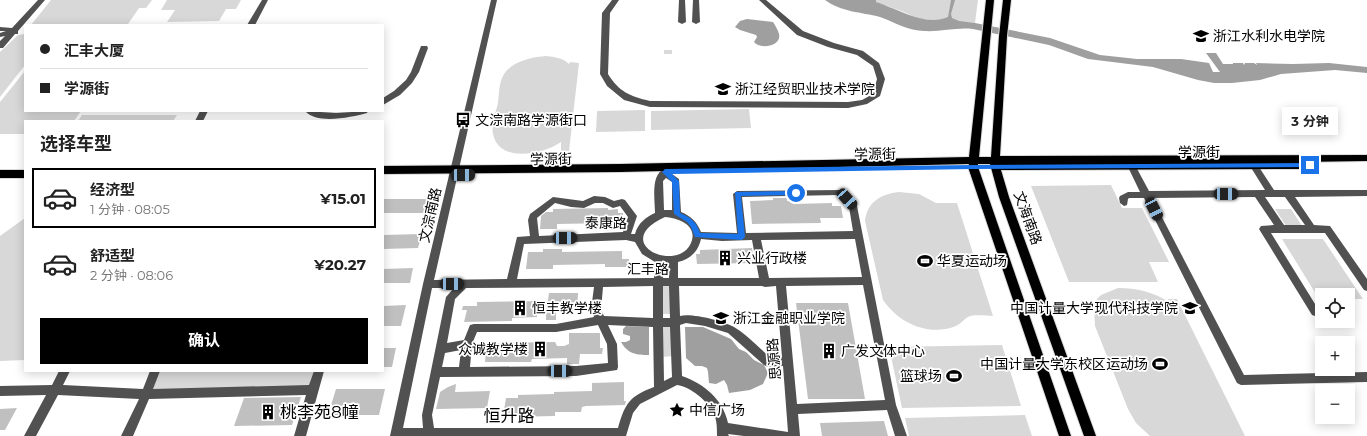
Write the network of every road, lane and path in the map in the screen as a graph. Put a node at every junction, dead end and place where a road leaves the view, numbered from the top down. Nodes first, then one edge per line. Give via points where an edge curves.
1 (42, 0) edge
2 (265, 0) edge
3 (494, 0) edge
4 (616, 0) edge
5 (682, 0) edge
6 (696, 0) edge
7 (762, 0) edge
8 (990, 0) edge
9 (1007, 0) edge
10 (682, 22) dead end
11 (696, 22) dead end
12 (252, 24) edge
13 (0, 29) edge
14 (24, 31) edge
15 (15, 32) junction
16 (0, 35) edge
17 (0, 46) edge
18 (424, 48) dead end
19 (384, 102) edge
20 (312, 112) edge
21 (361, 112) edge
22 (1367, 158) edge
23 (973, 164) junction
24 (995, 164) junction
25 (1367, 164) edge
26 (1254, 166) junction
27 (1132, 167) junction
28 (384, 170) edge
29 (454, 172) junction
30 (665, 172) junction
31 (0, 174) edge
32 (24, 174) edge
33 (384, 175) edge
34 (24, 178) edge
35 (0, 179) edge
36 (1367, 193) edge
37 (1258, 194) junction
38 (1272, 194) junction
39 (1288, 194) junction
40 (1146, 195) junction
41 (1124, 203) dead end
42 (677, 214) junction
43 (660, 215) junction
44 (1281, 229) junction
45 (1312, 229) junction
46 (697, 235) junction
47 (858, 235) junction
48 (626, 236) junction
49 (742, 237) junction
50 (756, 237) junction
51 (534, 239) junction
52 (639, 239) junction
53 (660, 260) junction
54 (673, 260) junction
55 (867, 281) junction
56 (511, 283) junction
57 (599, 283) junction
58 (658, 283) junction
59 (674, 283) junction
60 (765, 283) junction
61 (781, 283) junction
62 (428, 284) junction
63 (464, 284) junction
64 (1367, 287) edge
65 (1315, 312) dead end
66 (467, 344) junction
67 (440, 349) junction
68 (788, 361) junction
69 (64, 372) edge
70 (155, 372) edge
71 (319, 372) edge
72 (436, 372) junction
73 (464, 372) junction
74 (1367, 377) edge
75 (677, 380) junction
76 (55, 390) junction
77 (313, 390) junction
78 (659, 390) junction
79 (0, 391) edge
80 (146, 394) junction
81 (891, 405) junction
82 (792, 409) junction
83 (723, 432) edge
84 (396, 434) edge
85 (429, 434) edge
86 (621, 434) edge
87 (535, 435) edge
88 (30, 436) edge
89 (127, 436) edge
90 (300, 436) edge
91 (786, 436) edge
92 (794, 436) edge
93 (901, 436) edge
94 (1065, 436) edge
95 (1090, 436) edge

1 - 15 street
2 - 12 street
3 - 29 street, 文淙南路
4 - 7 street via 606,12 604,74 610,84 627,98 650,104 848,105 864,102 876,96 881,79 876,65 860,53 800,33
5 - 10 street
6 - 11 street
8 - 23 main road
9 - 24 main road, 文海南路
13 - 15 street via 7,28
14 - 15 street
15 - 16 street
15 - 17 street
18 - 19 street via 409,82 395,96
20 - 21 street via 334,116
22 - 24 main road
23 - 24 main road, 学源街
23 - 29 main road
23 - 30 main road, 学源街
23 - 94 main road
24 - 27 main road, 学源街
24 - 95 main road, 文海南路 via 1004,197
25 - 26 main road, 学源街
26 - 27 main road, 学源街
26 - 38 street
27 - 40 street
28 - 29 main road
29 - 30 main road, 学源街
29 - 33 main road, 学源街
29 - 62 street, 文淙南路
30 - 42 street via 676,181
30 - 43 street via 659,181
31 - 32 main road
34 - 35 main road
36 - 39 street
37 - 38 street
37 - 40 street
37 - 44 street
38 - 39 street
39 - 45 street
40 - 41 street via 1128,195 1123,198
40 - 74 street via 1241,380
42 - 43 street
42 - 46 street via 689,220
43 - 52 street via 649,219 643,225
44 - 45 street
44 - 65 street via 1264,230
45 - 64 street via 1327,229
46 - 49 street
46 - 54 street via 695,246 689,253
47 - 49 street via 853,206 841,192 737,194
47 - 50 street
47 - 55 street
48 - 51 street, 泰康路
48 - 51 street via 633,216 622,202 612,205 605,200 594,200 584,205 553,200 533,217
48 - 52 street, 泰康路
49 - 50 street
50 - 60 street
51 - 56 street, 泰康路 via 520,240
52 - 53 street via 644,250
53 - 54 street
53 - 58 street
54 - 59 street
55 - 61 street, 汇丰路
55 - 81 street
56 - 57 street, 汇丰路
56 - 63 street, 汇丰路
57 - 58 street, 汇丰路
57 - 73 street via 596,310 612,344 613,367 576,371
58 - 59 street, 汇丰路
58 - 78 street
59 - 60 street, 汇丰路
59 - 75 street
60 - 61 street, 汇丰路
61 - 68 street, 思源路
62 - 63 street, 汇丰路
62 - 84 street, 文淙南路
63 - 67 street via 451,297
66 - 67 street
66 - 68 street via 474,328 556,328 601,320 668,323 686,319 731,330 768,362
66 - 73 street
67 - 72 street
68 - 82 street, 思源路
69 - 76 street
70 - 80 street
71 - 77 street
72 - 73 street
72 - 85 street via 427,415
75 - 78 street
75 - 83 street via 686,382 710,398 721,417
76 - 79 street
76 - 80 street
76 - 88 street
77 - 80 street
77 - 90 street
78 - 86 street via 634,402 625,417
80 - 89 street
81 - 82 street
81 - 93 street
82 - 92 street, 思源路
83 - 91 street
84 - 85 street, 恒升路
85 - 87 street, 恒升路
86 - 87 street, 恒升路

